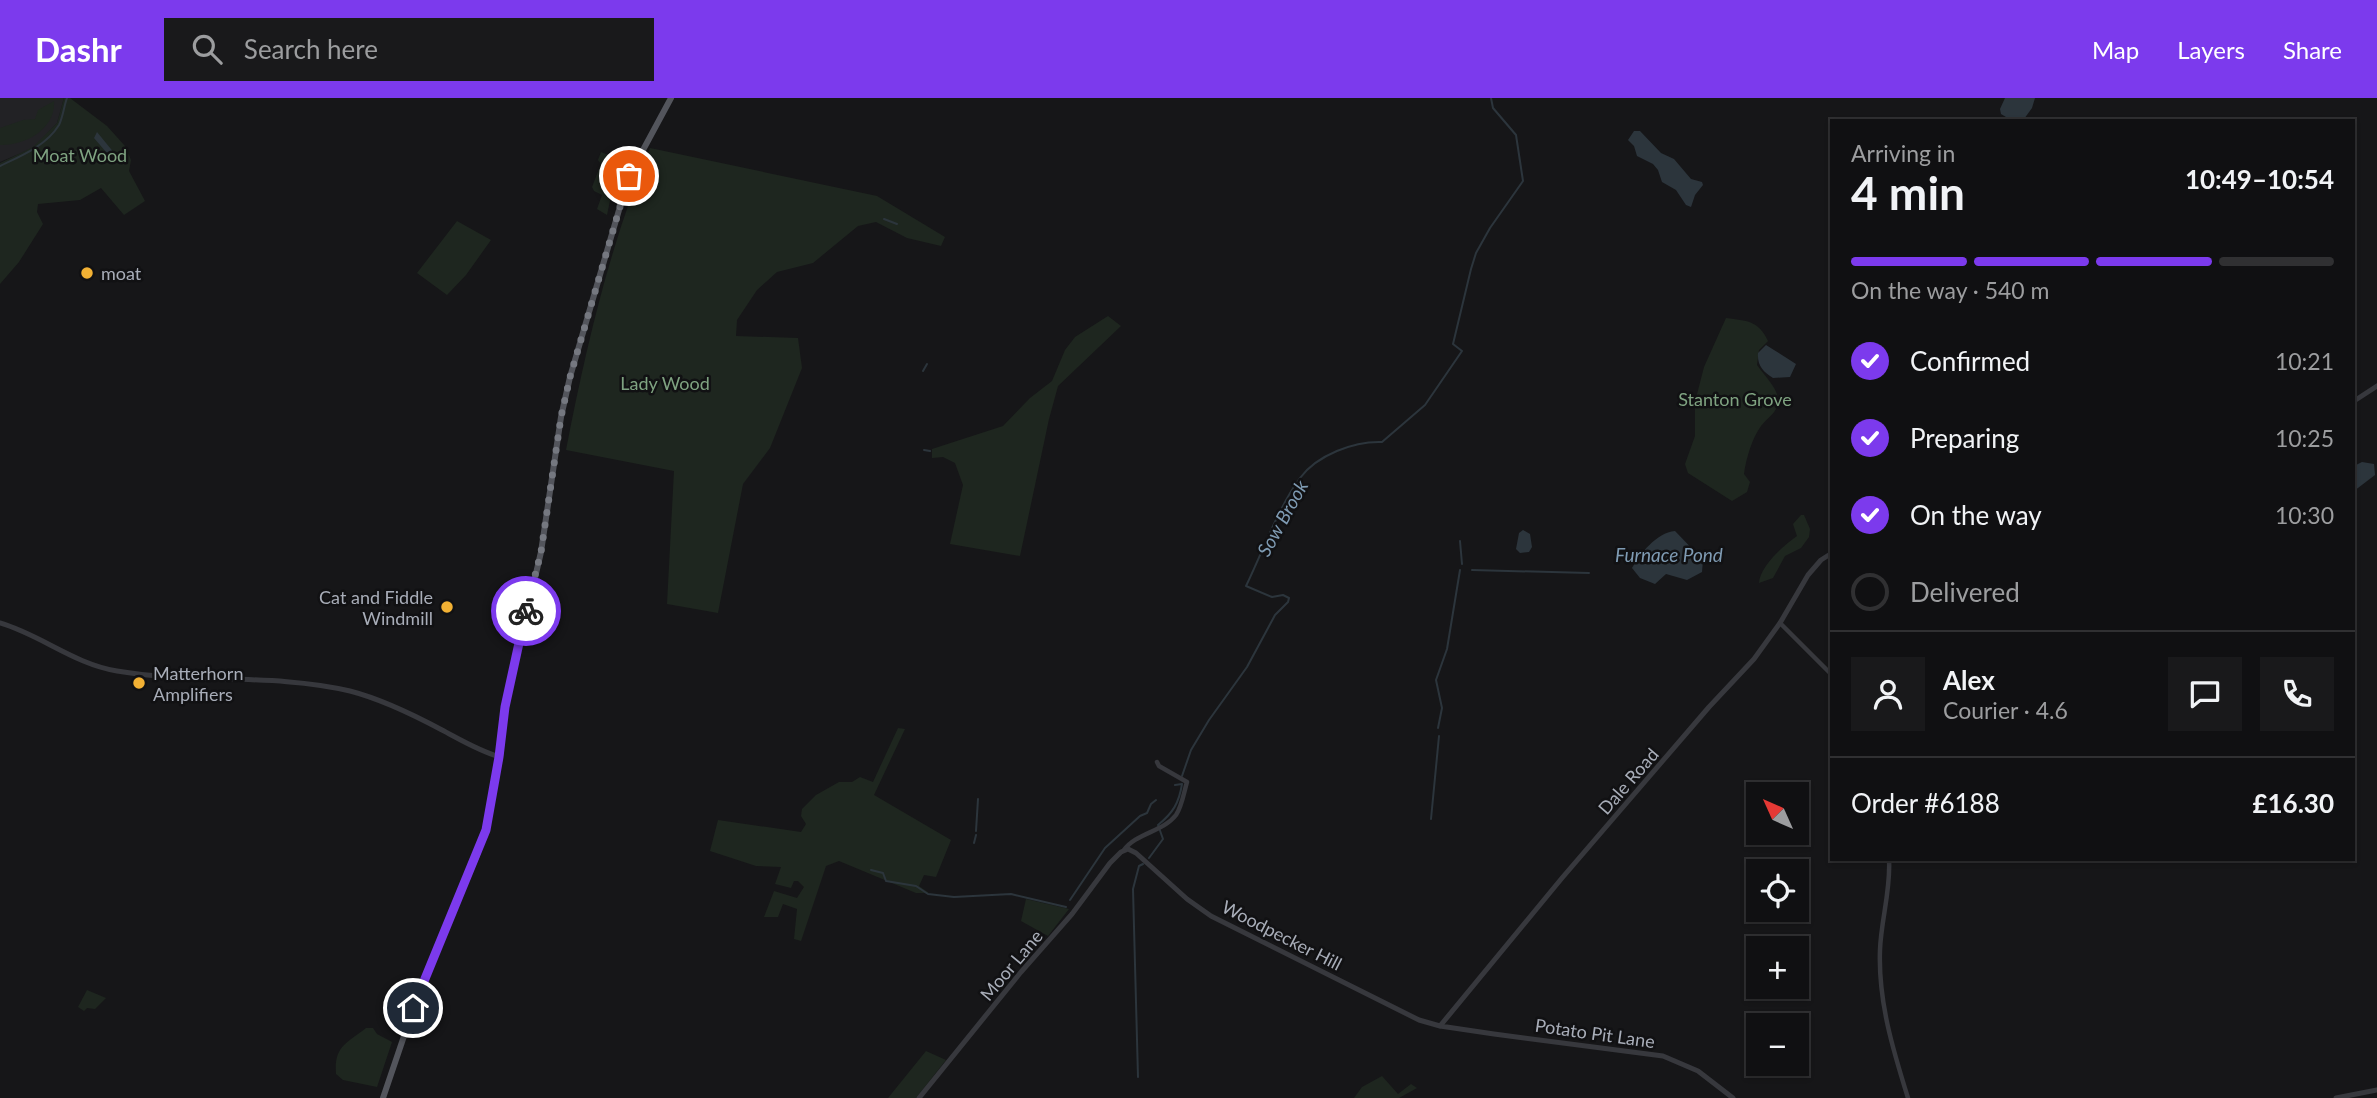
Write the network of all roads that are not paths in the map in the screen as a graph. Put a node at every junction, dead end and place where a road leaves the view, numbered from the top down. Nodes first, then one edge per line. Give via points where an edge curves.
1 (671, 98) edge
2 (2377, 386) edge
3 (2355, 400) edge
4 (1830, 554) edge
5 (0, 623) edge
6 (1780, 623) junction
7 (1830, 673) edge
8 (499, 757) junction
9 (1157, 762) dead end
10 (1124, 850) junction
11 (1889, 861) edge
12 (1440, 1026) junction
13 (2377, 1090) edge
14 (383, 1098) edge
15 (919, 1098) edge
16 (1733, 1098) edge
17 (1908, 1098) edge
18 (2336, 1098) edge

1 - 8 main road via 629,176 570,377 541,552 510,680
2 - 3 street
4 - 6 street, Dale Road via 1808,575
5 - 8 street via 115,671 271,681 355,693
6 - 7 street
6 - 12 street, Dale Road
8 - 14 main road via 479,851 421,986
9 - 10 street via 1187,782 1180,806 1166,824
10 - 12 street, Woodpecker Hill via 1136,853 1211,916 1419,1020
10 - 15 street, Moor Lane
11 - 17 street via 1880,974 1884,1009
12 - 16 street, Potato Pit Lane via 1662,1056 1698,1071
13 - 18 street

